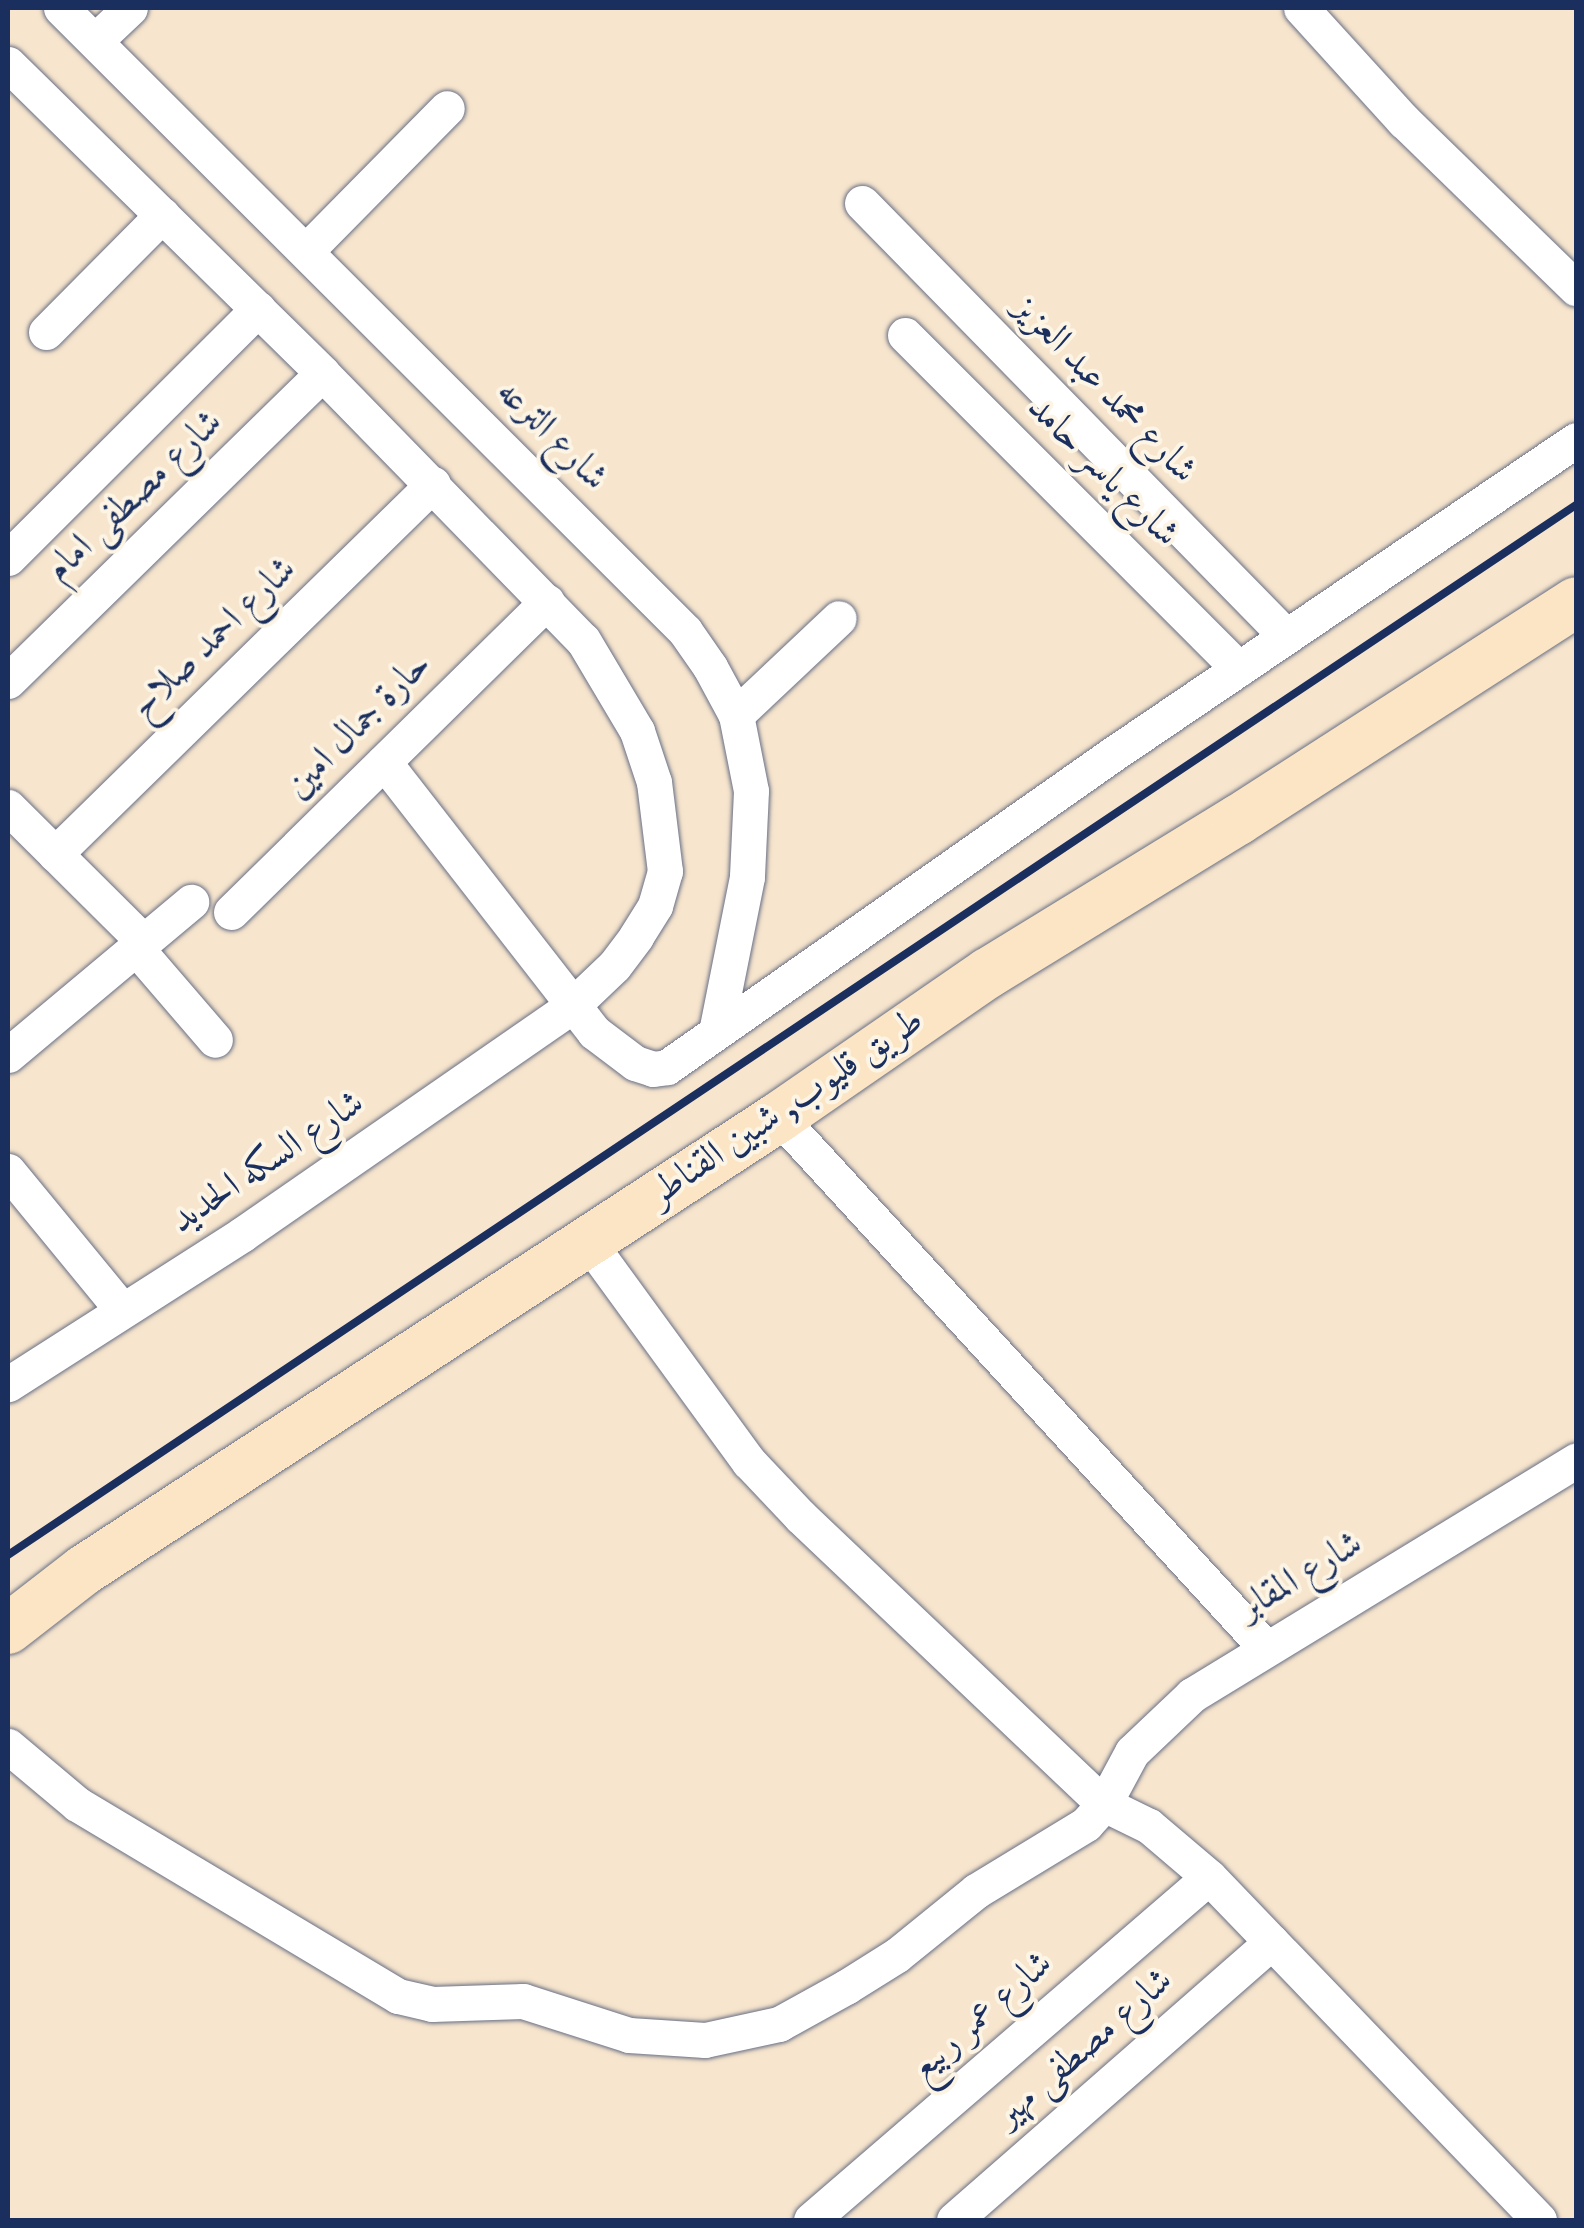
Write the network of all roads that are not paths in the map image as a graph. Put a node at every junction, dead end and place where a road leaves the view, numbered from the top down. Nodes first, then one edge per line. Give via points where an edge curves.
1 (61, 8) edge
2 (130, 8) edge
3 (1301, 8) edge
4 (95, 41) junction
5 (8, 64) edge
6 (446, 108) dead end
7 (862, 202) dead end
8 (162, 214) junction
9 (307, 250) junction
10 (1576, 288) edge
11 (258, 309) junction
12 (46, 332) dead end
13 (905, 335) dead end
14 (322, 373) junction
15 (1576, 440) edge
16 (433, 484) junction
17 (8, 558) edge
18 (547, 601) junction
19 (1576, 602) edge
20 (839, 618) dead end
21 (1286, 636) junction
22 (1239, 669) junction
23 (8, 681) edge
24 (736, 715) junction
25 (384, 762) junction
26 (8, 808) edge
27 (55, 854) junction
28 (191, 902) dead end
29 (232, 912) dead end
30 (140, 945) junction
31 (572, 1006) junction
32 (718, 1028) junction
33 (215, 1040) dead end
34 (8, 1055) edge
35 (779, 1117) junction
36 (8, 1171) edge
37 (586, 1240) junction
38 (122, 1310) junction
39 (8, 1384) edge
40 (1576, 1462) edge
41 (8, 1629) edge
42 (1265, 1647) junction
43 (8, 1746) edge
44 (1104, 1804) junction
45 (1209, 1877) junction
46 (1271, 1942) junction
47 (811, 2220) edge
48 (954, 2220) edge
49 (1538, 2220) edge

1 - 4 street, شارع الترعه
2 - 4 street
3 - 10 street via 1404,122
4 - 9 street, شارع الترعه
5 - 8 street
6 - 9 street
7 - 21 street, شارع محمد عبد العزيز
8 - 11 street
8 - 12 street
9 - 24 street, شارع الترعه via 685,631
11 - 14 street
11 - 17 street
13 - 22 street, شارع ياسر حامد
14 - 16 street
14 - 23 street, شارع مصطفى امام
15 - 21 street
16 - 18 street
16 - 27 street, شارع احمد صلاح
18 - 25 street, حارة جمال امين
18 - 31 street via 583,640 637,732 664,834 665,871 655,906 614,966
19 - 35 main road, طريق قليوب, شبين القناطر via 988,973
20 - 24 street
21 - 22 street
22 - 32 street
24 - 32 street, شارع الترعه via 746,750 752,834
25 - 29 street, حارة جمال امين
25 - 31 street
26 - 27 street
27 - 30 street
28 - 30 street
30 - 33 street
30 - 34 street
31 - 32 street via 612,1050 653,1070
31 - 38 street, شارع السكه الحديد
35 - 37 main road, طريق قليوب, شبين القناطر
35 - 42 street
36 - 38 street
37 - 41 main road, طريق قليوب, شبين القناطر via 84,1570
37 - 44 street via 749,1462
38 - 39 street, شارع السكه الحديد
40 - 42 street, شارع المقابر
42 - 44 street, شارع المقابر via 1192,1694 1154,1728 1132,1752
43 - 44 street via 77,1804 398,1996 432,2004 523,2001 629,2035 705,2040 779,2024 846,1987 976,1890 1086,1824
44 - 45 street via 1149,1826
45 - 46 street
45 - 47 street, شارع عمر ربيع
46 - 48 street, شارع مصطفى مهير
46 - 49 street

